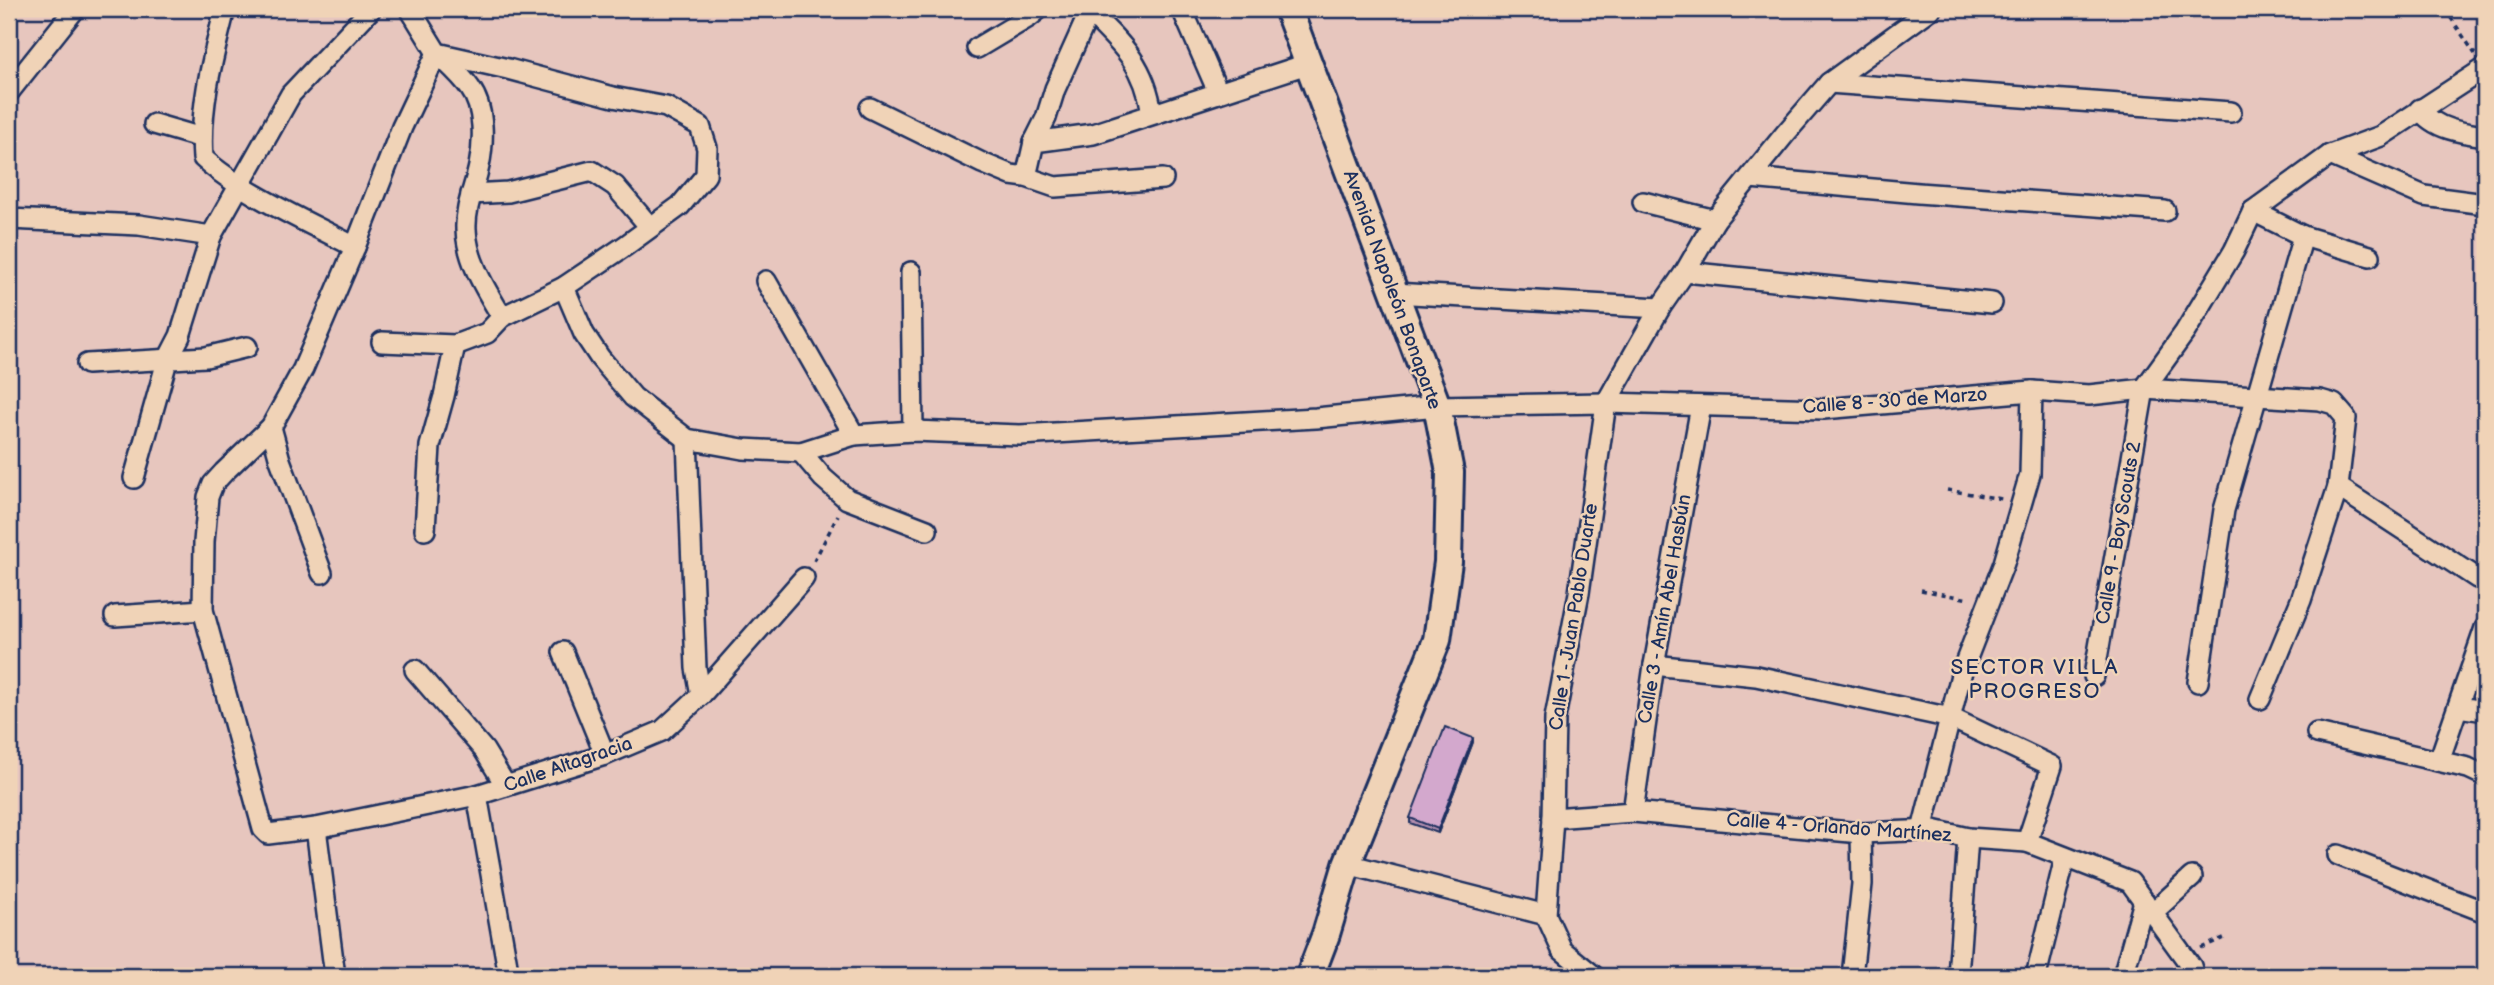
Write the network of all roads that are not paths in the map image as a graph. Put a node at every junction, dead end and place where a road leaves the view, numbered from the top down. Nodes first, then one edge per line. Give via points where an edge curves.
1 (75, 9) edge
2 (225, 9) edge
3 (371, 9) edge
4 (410, 9) edge
5 (1039, 9) edge
6 (1182, 9) edge
7 (1288, 9) edge
8 (1931, 9) edge
9 (1091, 11) edge
10 (976, 48) dead end
11 (437, 53) junction
12 (1307, 64) junction
13 (2485, 68) edge
14 (1829, 83) junction
15 (9, 92) edge
16 (1218, 92) junction
17 (870, 108) dead end
18 (2420, 109) junction
19 (1152, 113) junction
20 (2231, 113) dead end
21 (154, 124) dead end
22 (2485, 136) edge
23 (202, 138) junction
24 (1034, 142) junction
25 (2330, 155) junction
26 (1026, 177) junction
27 (1750, 178) junction
28 (1163, 179) dead end
29 (240, 185) junction
30 (471, 194) junction
31 (1643, 202) dead end
32 (2485, 204) edge
33 (2165, 211) dead end
34 (2253, 211) junction
35 (9, 219) edge
36 (1715, 220) junction
37 (650, 227) junction
38 (211, 236) junction
39 (2303, 236) junction
40 (355, 247) junction
41 (2370, 256) dead end
42 (911, 272) dead end
43 (1685, 272) junction
44 (766, 281) dead end
45 (564, 286) junction
46 (1394, 293) junction
47 (1992, 303) dead end
48 (1660, 308) junction
49 (502, 317) junction
50 (382, 342) dead end
51 (455, 345) junction
52 (247, 346) dead end
53 (167, 361) junction
54 (87, 364) dead end
55 (2144, 389) junction
56 (2032, 391) junction
57 (2256, 396) junction
58 (1606, 403) junction
59 (1437, 406) junction
60 (1701, 406) junction
61 (271, 427) junction
62 (914, 431) junction
63 (854, 435) junction
64 (687, 439) junction
65 (802, 452) junction
66 (134, 478) dead end
67 (2338, 487) junction
68 (425, 530) dead end
69 (928, 530) dead end
70 (322, 573) dead end
71 (804, 578) road end
72 (2485, 581) edge
73 (203, 610) junction
74 (115, 616) dead end
75 (2485, 628) edge
76 (563, 652) dead end
77 (1654, 665) junction
78 (415, 670) dead end
79 (2094, 676) dead end
80 (2198, 682) dead end
81 (701, 695) junction
82 (2260, 699) dead end
83 (2458, 707) junction
84 (2485, 711) edge
85 (1951, 718) junction
86 (2317, 733) dead end
87 (605, 755) junction
88 (2439, 761) junction
89 (2485, 776) edge
90 (506, 786) junction
91 (477, 795) junction
92 (1633, 812) junction
93 (1553, 818) junction
94 (316, 828) junction
95 (1922, 830) junction
96 (1861, 833) junction
97 (1968, 838) junction
98 (2027, 842) junction
99 (2338, 855) dead end
100 (2065, 858) junction
101 (1347, 864) junction
102 (2193, 877) dead end
103 (2148, 907) junction
104 (2485, 912) edge
105 (1546, 915) junction
106 (335, 976) edge
107 (509, 976) edge
108 (1310, 976) edge
109 (1594, 976) edge
110 (1852, 976) edge
111 (1958, 976) edge
112 (2036, 976) edge
113 (2123, 976) edge
114 (2194, 976) edge

1 - 15 street
2 - 23 street
3 - 29 street via 291,94
4 - 11 street
5 - 10 street
6 - 16 street
7 - 12 main road, Avenida Napoleón Bonaparte
8 - 14 street
9 - 19 street via 1128,50 1149,90
9 - 24 street
11 - 30 street via 471,89 478,104 483,130 480,165
11 - 37 street via 666,107 700,126 707,148 706,175 680,206
11 - 40 street
12 - 16 street
12 - 46 main road, Avenida Napoleón Bonaparte
13 - 18 street
14 - 20 street
14 - 27 street
16 - 19 street
17 - 26 street via 982,163
18 - 22 street via 2441,126
18 - 25 street via 2381,136
19 - 24 street via 1093,134
21 - 23 street
23 - 29 street via 203,158
24 - 26 street
25 - 32 street via 2424,196
25 - 34 street
26 - 28 street via 1055,187
27 - 33 street
27 - 36 street
29 - 38 street
29 - 40 street
30 - 37 street via 508,192 592,171 615,186
30 - 49 street via 466,229 477,274
31 - 36 street
34 - 39 street
34 - 55 street via 2185,332
35 - 38 street via 139,225
36 - 43 street
37 - 45 street
38 - 53 street via 180,336
39 - 41 street
39 - 57 street
40 - 61 street via 303,369
42 - 62 street
43 - 47 street
43 - 48 street
44 - 63 street
45 - 49 street
45 - 64 street via 584,334 600,358 632,397
46 - 48 street
46 - 59 main road, Avenida Napoleón Bonaparte
48 - 58 street
49 - 51 street via 487,333
50 - 51 street
51 - 68 street via 430,446
52 - 53 street
53 - 54 street
53 - 66 street
55 - 56 street, Calle 8 - 30 de Marzo via 2089,395
55 - 57 street, Calle 8 - 30 de Marzo
55 - 79 street, Calle 9 - Boy Scouts 2
56 - 60 street, Calle 8 - 30 de Marzo via 1823,410
56 - 85 street via 2030,474 2004,563 1962,671
57 - 67 street, Calle 8 - 30 de Marzo via 2334,404 2346,418
57 - 80 street via 2224,510
58 - 59 street, Calle 8 - 30 de Marzo
58 - 60 street, Calle 8 - 30 de Marzo
58 - 93 street, Calle 1 - Juan Pablo Duarte via 1555,718
59 - 62 street, Calle 8 - 30 de Marzo via 1316,418 1020,435
59 - 101 main road, Avenida Napoleón Bonaparte via 1450,472 1448,562 1437,640
60 - 77 street, Calle 3 - Amín Abel Hasbún
61 - 70 street
61 - 73 street via 213,484 208,497
62 - 63 street, Calle 8 - 30 de Marzo
63 - 65 street, Calle 8 - 30 de Marzo
64 - 65 street via 743,449
64 - 81 street via 696,668
65 - 69 street via 847,499
67 - 72 street
67 - 82 street via 2301,600
71 - 81 street, Calle Altagracia
73 - 74 street
73 - 94 street, Calle Altagracia via 263,829 268,834
75 - 83 street
76 - 87 street
77 - 85 street via 1756,676
77 - 92 street, Calle 3 - Amín Abel Hasbún
78 - 90 street via 484,750
81 - 87 street, Calle Altagracia via 662,731
83 - 84 street
83 - 88 street
85 - 95 street
85 - 98 street via 2052,766
86 - 88 street
87 - 90 street, Calle Altagracia
88 - 89 street
90 - 91 street, Calle Altagracia
91 - 94 street, Calle Altagracia
91 - 107 street
92 - 93 street, Calle 4 - Orlando Martínez
92 - 96 street, Calle 4 - Orlando Martínez
93 - 105 street, Calle 1 - Juan Pablo Duarte
94 - 106 street
95 - 96 street, Calle 4 - Orlando Martínez
95 - 97 street, Calle 4 - Orlando Martínez
96 - 110 street via 1862,884
97 - 98 street, Calle 4 - Orlando Martínez
97 - 111 street
98 - 100 street, Calle 4 - Orlando Martínez
99 - 104 street
100 - 103 street, Calle 4 - Orlando Martínez via 2130,882
100 - 112 street
101 - 105 street
101 - 108 main road, Avenida Napoleón Bonaparte
102 - 103 street
103 - 113 street
103 - 114 street, Calle 4 - Orlando Martínez
105 - 109 street via 1562,950

